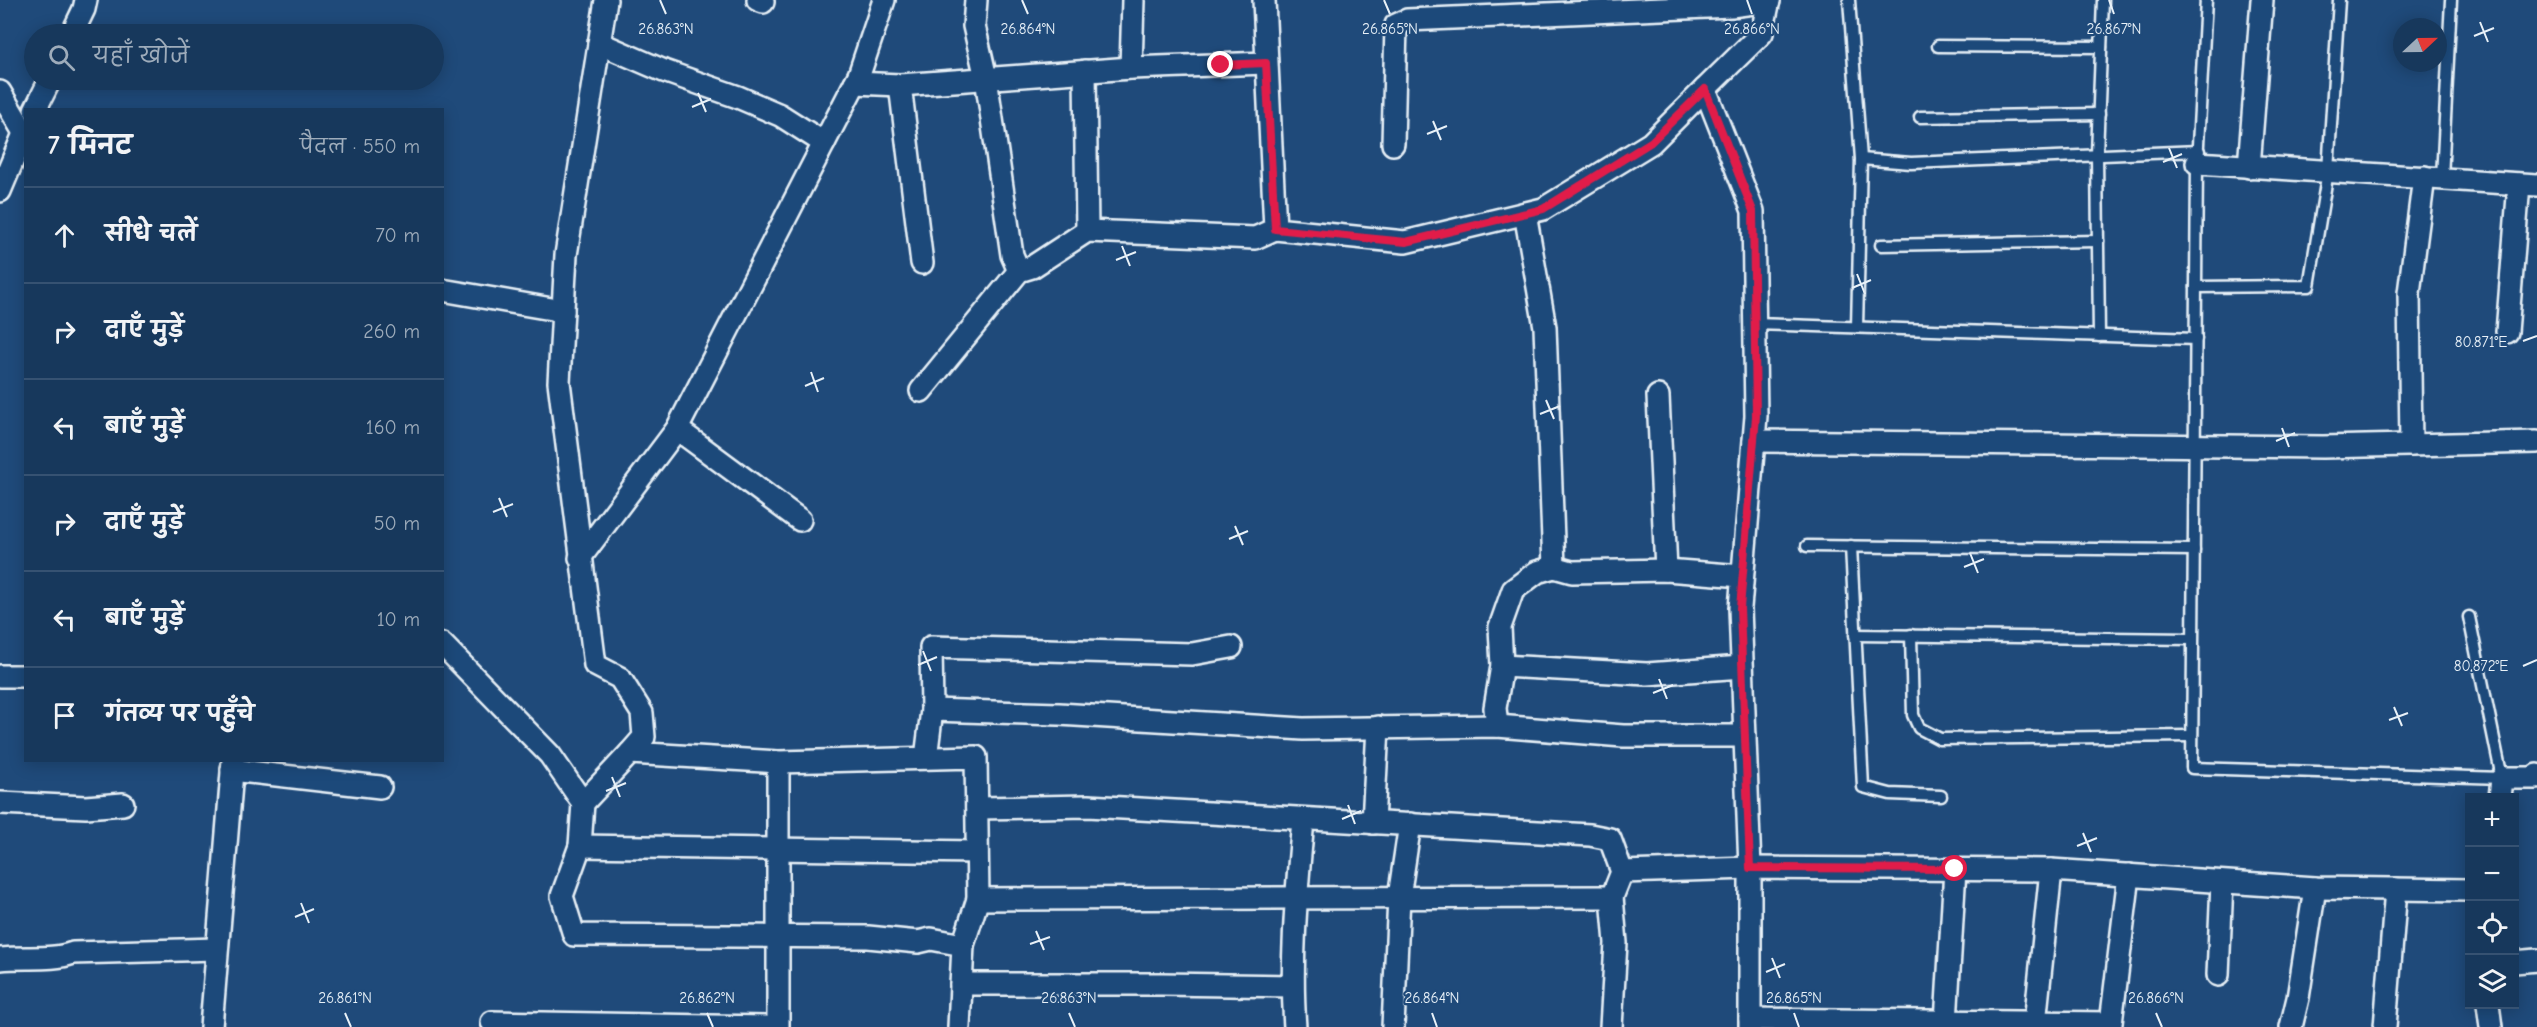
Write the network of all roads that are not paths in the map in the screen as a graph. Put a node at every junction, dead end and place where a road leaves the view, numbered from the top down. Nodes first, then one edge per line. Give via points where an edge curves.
1 (86, 0) edge
2 (606, 0) edge
3 (884, 0) edge
4 (976, 0) edge
5 (1133, 0) edge
6 (1264, 0) edge
7 (1850, 0) edge
8 (2103, 0) edge
9 (2206, 0) edge
10 (2262, 0) edge
11 (2339, 0) edge
12 (2451, 0) edge
13 (1769, 1) edge
14 (77, 24) edge
15 (599, 43) junction
16 (1938, 46) dead end
17 (2101, 47) junction
18 (1266, 63) junction
19 (1131, 68) junction
20 (1085, 72) junction
21 (986, 78) junction
22 (855, 83) junction
23 (900, 85) junction
24 (1705, 89) junction
25 (45, 90) edge
26 (0, 92) edge
27 (36, 108) edge
28 (2098, 114) junction
29 (1920, 117) dead end
30 (24, 131) edge
31 (24, 135) edge
32 (824, 143) junction
33 (1394, 144) dead end
34 (2097, 154) junction
35 (2198, 157) junction
36 (1861, 159) junction
37 (2249, 167) junction
38 (2328, 171) junction
39 (2433, 178) junction
40 (2528, 184) edge
41 (0, 191) edge
42 (1525, 213) junction
43 (1275, 229) junction
44 (1087, 231) junction
45 (2098, 241) junction
46 (1881, 244) dead end
47 (922, 263) dead end
48 (1018, 271) junction
49 (2196, 287) junction
50 (444, 290) edge
51 (563, 311) junction
52 (1754, 324) junction
53 (1857, 327) junction
54 (2507, 332) dead end
55 (2099, 336) junction
56 (2196, 339) junction
57 (921, 391) dead end
58 (1658, 396) dead end
59 (677, 429) junction
60 (1754, 441) junction
61 (2537, 442) edge
62 (2196, 445) junction
63 (2411, 445) junction
64 (800, 520) dead end
65 (1807, 546) dead end
66 (1851, 546) junction
67 (2194, 550) junction
68 (580, 558) junction
69 (1554, 567) junction
70 (1666, 570) junction
71 (1742, 576) junction
72 (2469, 617) dead end
73 (1855, 635) junction
74 (1911, 635) junction
75 (2192, 639) junction
76 (444, 646) edge
77 (1231, 647) dead end
78 (1502, 666) junction
79 (1742, 667) junction
80 (0, 676) edge
81 (24, 676) edge
82 (932, 710) junction
83 (1497, 726) junction
84 (1378, 727) junction
85 (1745, 736) junction
86 (2190, 736) junction
87 (630, 753) junction
88 (926, 758) junction
89 (778, 762) junction
90 (232, 765) edge
91 (2537, 775) edge
92 (380, 787) dead end
93 (2501, 788) edge
94 (1941, 796) dead end
95 (0, 803) edge
96 (583, 803) junction
97 (123, 804) dead end
98 (977, 808) junction
99 (1303, 820) junction
100 (1373, 823) junction
101 (1410, 824) junction
102 (580, 846) junction
103 (779, 849) junction
104 (977, 852) junction
105 (1750, 868) junction
106 (1955, 869) junction
107 (2051, 870) junction
108 (1622, 872) junction
109 (2129, 875) junction
110 (2222, 882) junction
111 (2315, 888) junction
112 (2396, 889) junction
113 (2465, 890) edge
114 (1399, 897) junction
115 (1612, 897) junction
116 (1296, 898) junction
117 (978, 899) junction
118 (779, 936) junction
119 (963, 945) junction
120 (217, 949) junction
121 (0, 959) edge
122 (2537, 960) edge
123 (2519, 962) edge
124 (2218, 975) dead end
125 (962, 984) junction
126 (1292, 987) junction
127 (2488, 1009) edge
128 (492, 1022) dead end
129 (1946, 1022) junction
130 (1750, 1023) edge
131 (2035, 1023) junction
132 (662, 1026) edge
133 (211, 1027) edge
134 (766, 1027) edge
135 (778, 1027) edge
136 (959, 1027) edge
137 (1295, 1027) edge
138 (1393, 1027) edge
139 (1611, 1027) edge
140 (2291, 1027) edge
141 (2385, 1027) edge
142 (2491, 1027) edge

1 - 14 street
2 - 15 street
3 - 22 street
4 - 21 street via 974,26
5 - 19 street
6 - 18 street
7 - 36 lane
8 - 17 lane
9 - 35 lane
10 - 37 street
11 - 38 lane
12 - 39 lane
13 - 24 street via 1762,33
13 - 33 street via 1731,6 1407,20 1396,25
15 - 32 street via 780,115
15 - 51 street via 566,255
16 - 17 lane
17 - 28 lane
18 - 19 street
18 - 43 street
19 - 20 street
20 - 21 street
20 - 44 street
21 - 23 street
21 - 48 street via 1012,255
22 - 23 street
22 - 32 street
23 - 47 street
24 - 42 street via 1651,142 1543,209
24 - 52 street via 1753,211
25 - 27 street
26 - 30 street
28 - 29 lane
28 - 34 lane
31 - 41 street
32 - 59 street
34 - 35 lane
34 - 36 lane via 1911,163
34 - 45 lane
35 - 37 street
35 - 49 lane
36 - 53 lane
37 - 38 street
38 - 39 street
38 - 49 lane via 2309,286
39 - 40 street
39 - 63 street via 2409,293
40 - 54 street
42 - 43 street via 1406,242
42 - 69 street via 1545,327
43 - 44 street via 1255,238
44 - 48 street via 1032,267
45 - 46 lane
45 - 55 lane
48 - 57 street
49 - 56 lane
50 - 51 street
51 - 68 street via 559,382
52 - 53 lane
52 - 60 street
53 - 55 lane
55 - 56 lane
56 - 62 lane
58 - 70 street
59 - 64 street
59 - 68 street
60 - 62 street
60 - 71 street
61 - 63 street
62 - 63 street
62 - 67 lane
65 - 66 lane
66 - 67 lane
66 - 73 lane
67 - 75 lane
68 - 87 street via 595,666 620,678 642,713 644,737
69 - 70 street via 1572,572
69 - 78 street via 1537,572 1513,590 1500,627
70 - 71 street
71 - 79 street
72 - 93 lane
73 - 74 lane
73 - 94 lane via 1863,787 1890,794
74 - 75 lane
74 - 86 lane via 1913,715 1919,728 1940,739
75 - 86 lane
76 - 96 street via 550,755
77 - 82 street via 1192,654 931,647
78 - 79 street via 1647,674
78 - 83 street via 1495,708
79 - 85 street
80 - 81 street
82 - 84 street via 1303,729
82 - 88 street
83 - 84 street
83 - 85 street via 1623,736
84 - 100 street
85 - 105 street
86 - 93 lane via 2192,768
87 - 89 street
87 - 96 street
88 - 89 street
88 - 98 street via 976,757
89 - 103 street
90 - 92 street
90 - 120 street
91 - 93 street
95 - 97 street via 86,807
96 - 102 street
98 - 99 street via 1088,806
98 - 104 street
99 - 100 street
99 - 116 street
100 - 101 street
101 - 108 street via 1610,839
101 - 114 street
102 - 103 street
102 - 118 street via 562,897 574,935
103 - 104 street
103 - 118 street
104 - 117 street
105 - 106 street
105 - 108 street
105 - 130 street
106 - 107 street
106 - 129 street
107 - 109 street
107 - 131 street
108 - 115 street
109 - 110 street
109 - 131 street via 2111,1023
110 - 111 street
110 - 124 street
111 - 112 street
111 - 140 street
112 - 113 street
112 - 141 street
114 - 115 street
114 - 116 street
114 - 138 street
115 - 139 street via 1616,943
116 - 117 street
116 - 126 street
117 - 119 street
118 - 119 street via 918,942 931,939
118 - 135 street
119 - 125 street
120 - 121 street
120 - 133 street
122 - 123 street
125 - 126 street
125 - 136 street
126 - 137 street
127 - 142 street
128 - 132 street
129 - 130 street
129 - 131 street
132 - 134 street

